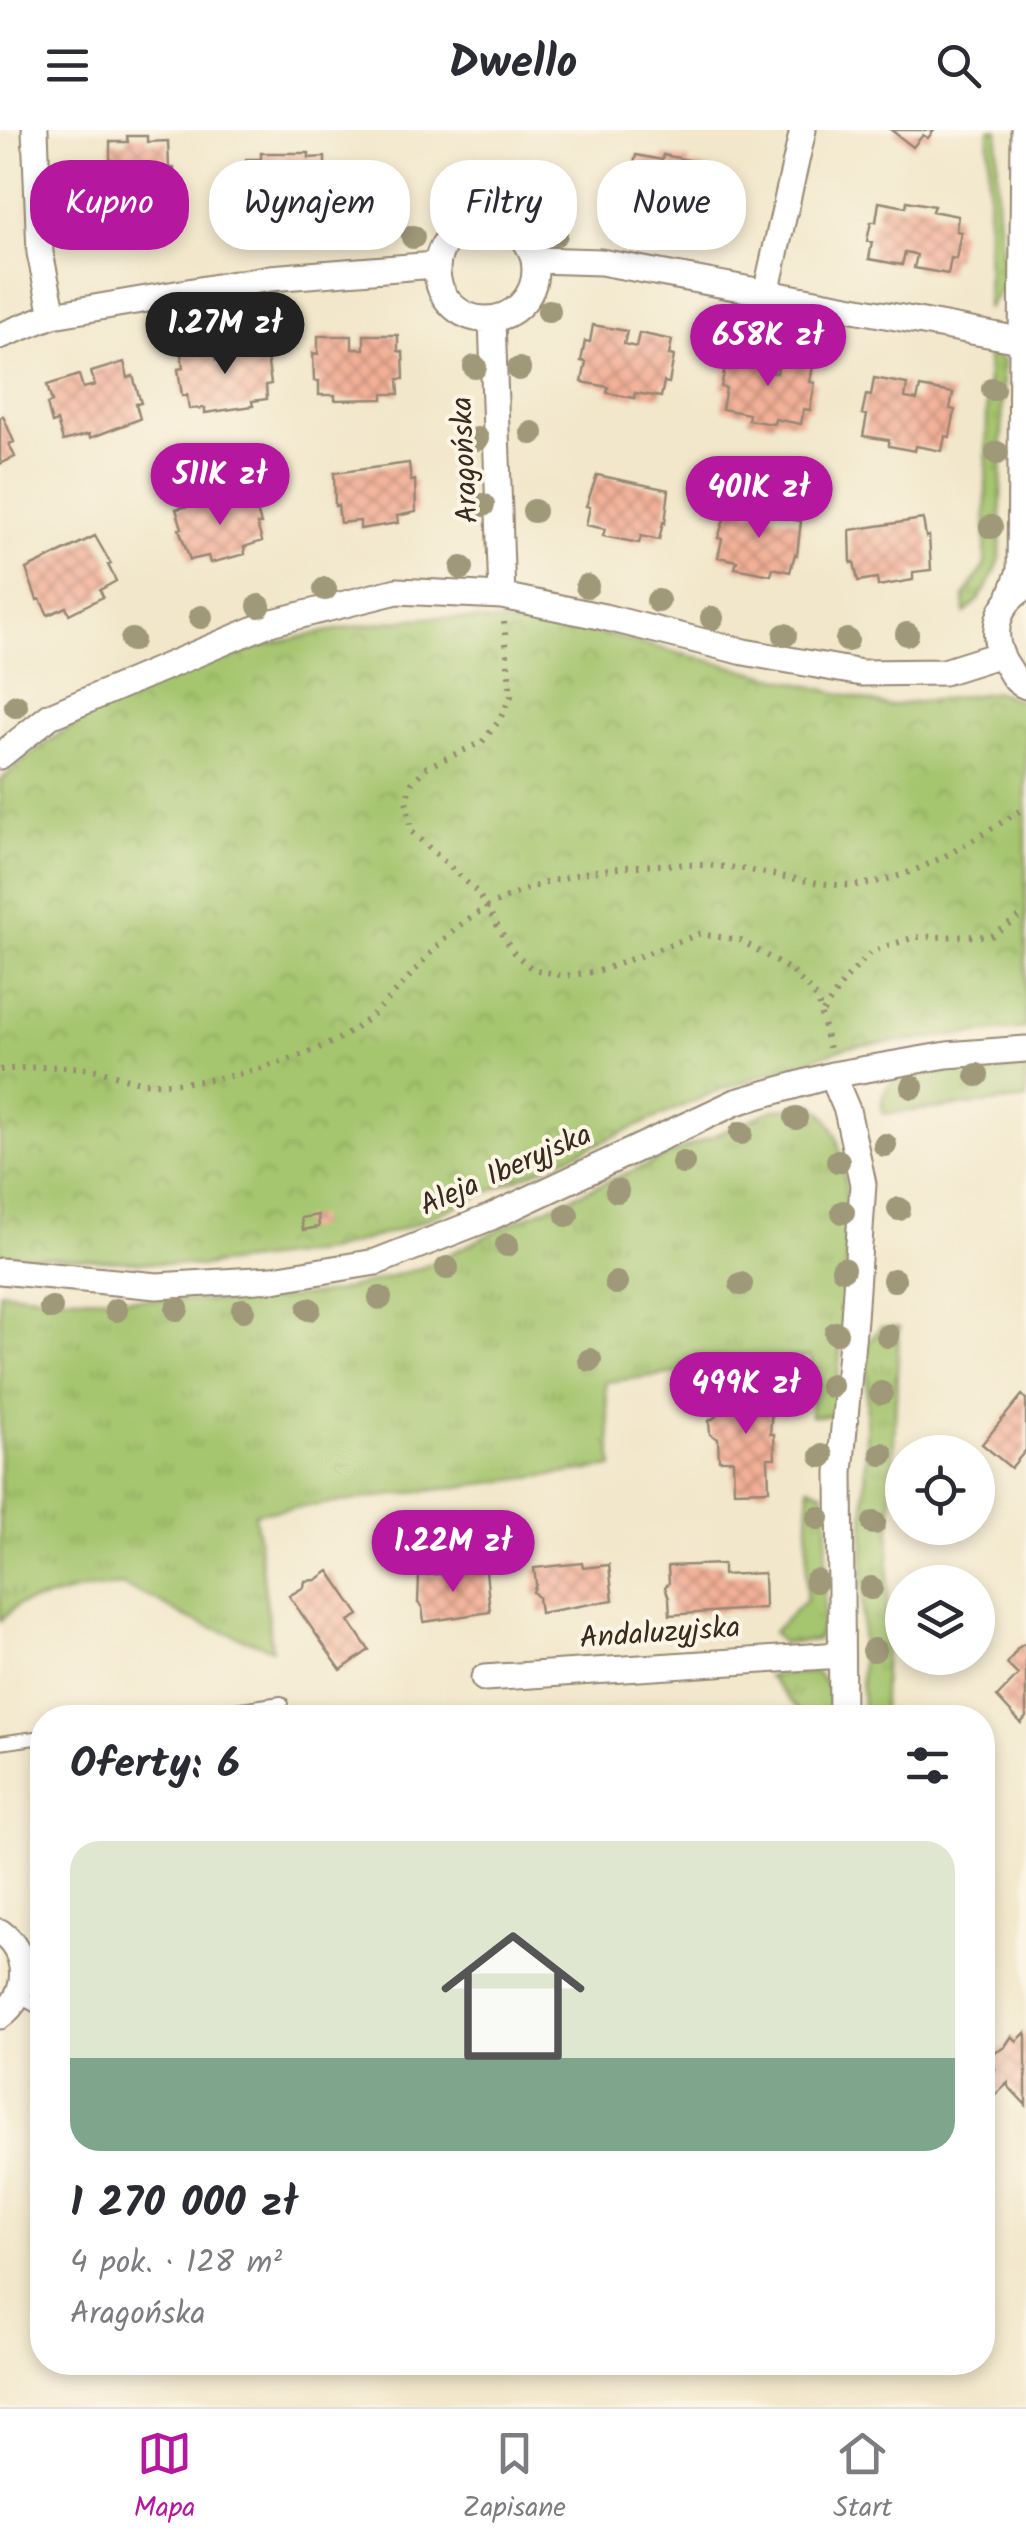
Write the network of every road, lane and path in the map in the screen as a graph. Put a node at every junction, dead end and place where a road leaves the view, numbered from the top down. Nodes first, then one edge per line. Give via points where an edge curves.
1 (35, 130) edge
2 (802, 130) edge
3 (1024, 130) edge
4 (534, 260) junction
5 (435, 266) junction
6 (766, 293) junction
7 (53, 314) junction
8 (492, 320) junction
9 (0, 336) edge
10 (1020, 340) junction
11 (1018, 591) edge
12 (502, 596) junction
13 (998, 655) junction
14 (1026, 686) edge
15 (0, 756) edge
16 (1026, 808) edge
17 (486, 907) junction
18 (1026, 913) edge
19 (823, 1012) junction
20 (1026, 1050) edge
21 (0, 1070) edge
22 (832, 1075) junction
23 (0, 1271) edge
24 (841, 1655) junction
25 (484, 1678) dead end
26 (281, 1704) dead end
27 (274, 1705) edge
28 (842, 1705) edge
29 (30, 1739) edge
30 (0, 1743) edge
31 (0, 1932) edge
32 (18, 1996) junction
33 (30, 2002) edge
34 (0, 2016) edge

1 - 7 street via 40,254
2 - 6 street
3 - 10 street
4 - 5 street via 514,229 476,221 444,242
4 - 6 street via 601,262
4 - 8 street via 527,298
5 - 7 street via 270,278
5 - 8 street via 444,298 458,312
6 - 10 street
7 - 9 street
8 - 12 street, Aragońska
10 - 11 street
11 - 13 street via 996,620
12 - 13 street via 862,673 944,672
12 - 15 street via 398,592 269,624 50,716
12 - 17 path via 511,696 482,742 427,767 406,799 411,832
13 - 14 street
16 - 17 path via 936,862 852,886 732,867 653,866 584,873
17 - 19 path via 514,952 546,974 599,971 699,934 740,940 792,971
17 - 21 path via 445,938 378,1013 328,1044 199,1082 140,1082 91,1069
18 - 19 path via 991,936 915,937 872,951
19 - 22 path
20 - 22 street, Aleja Iberyjska via 947,1055
22 - 23 street, Aleja Iberyjska via 736,1102 491,1217 376,1262 273,1279 157,1286
22 - 24 street via 863,1184 840,1472
24 - 25 street, Andaluzyjska
24 - 28 street
26 - 27 lane
29 - 30 lane
31 - 32 street via 22,1962
32 - 33 lane
32 - 34 street

